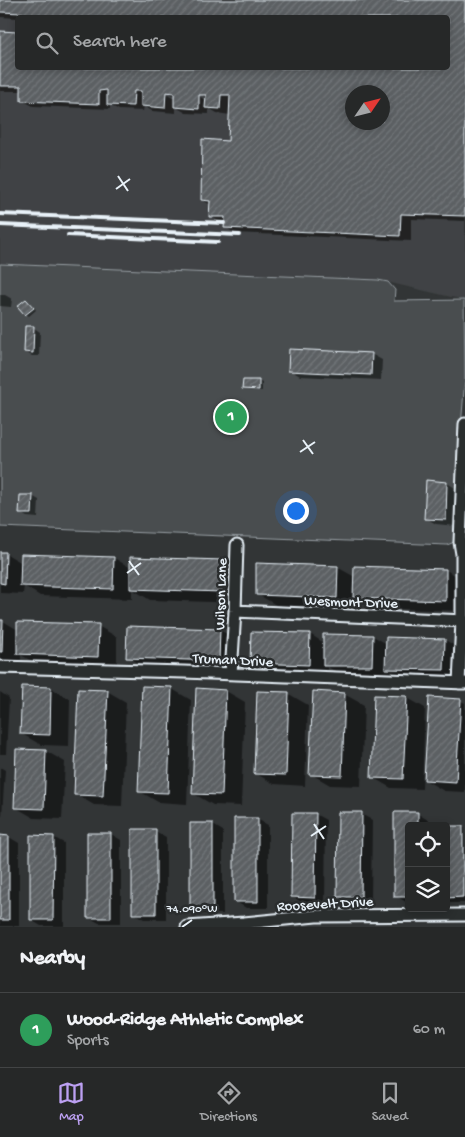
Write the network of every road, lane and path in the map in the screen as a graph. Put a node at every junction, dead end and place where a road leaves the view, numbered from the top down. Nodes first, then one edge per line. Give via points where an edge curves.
1 (465, 424) edge
2 (463, 542) edge
3 (237, 545) dead end
4 (235, 611) junction
5 (463, 621) edge
6 (0, 667) edge
7 (231, 674) junction
8 (462, 683) edge
9 (465, 915) edge
10 (187, 927) edge

1 - 2 street
2 - 5 street
3 - 4 street, Wilson Lane
4 - 5 street, Wesmont Drive
4 - 7 street, Wilson Lane
5 - 8 street
6 - 7 street, Truman Drive
7 - 8 street, Truman Drive
9 - 10 street, Roosevelt Drive via 316,916

